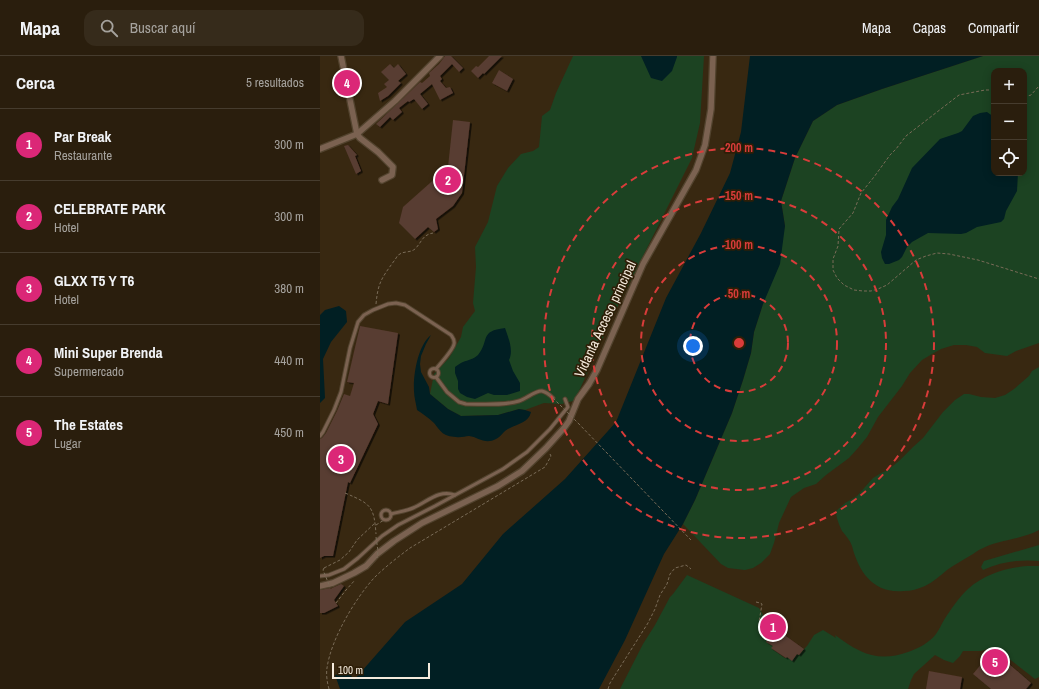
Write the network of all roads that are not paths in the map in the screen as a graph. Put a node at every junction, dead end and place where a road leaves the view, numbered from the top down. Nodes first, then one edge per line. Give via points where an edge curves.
1 (341, 56) edge
2 (440, 56) edge
3 (713, 56) edge
4 (357, 134) junction
5 (320, 149) edge
6 (382, 180) dead end
7 (436, 369) junction
8 (436, 377) junction
9 (553, 398) road end
10 (565, 399) dead end
11 (320, 436) edge
12 (455, 495) junction
13 (391, 514) junction
14 (320, 576) edge
15 (320, 586) edge

1 - 4 street
2 - 4 street
3 - 15 street, Vidanta Acceso principal via 712,109 705,145 696,170 643,264 593,378 578,399 564,428 522,471 498,486 422,523 394,540 366,566 354,573
4 - 5 street
4 - 6 street via 392,167 392,176
7 - 8 lane
7 - 8 lane via 433,368 429,372 432,377
7 - 11 lane via 453,348 455,343 451,335 406,306 396,303 364,315 358,322 350,348 341,392
8 - 9 lane via 447,392 459,402 466,404 509,403 542,391
10 - 12 lane via 568,407 527,452 503,469
12 - 13 lane via 440,494 413,508
12 - 14 lane via 392,528 344,569
13 - 13 lane via 386,510 380,514 384,520 390,518

